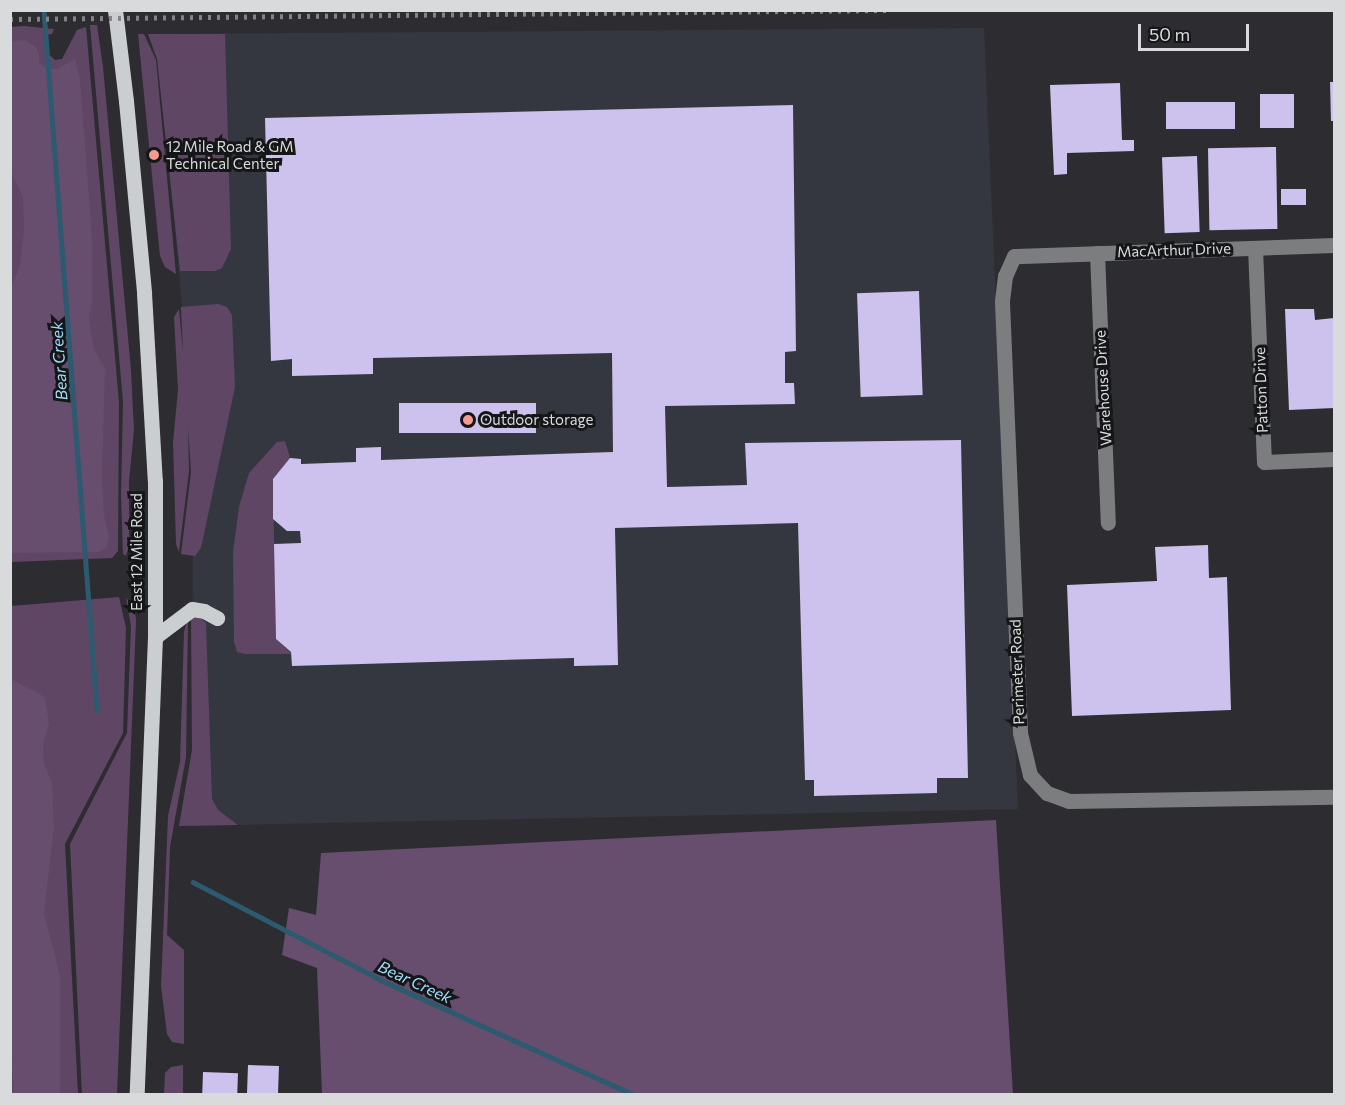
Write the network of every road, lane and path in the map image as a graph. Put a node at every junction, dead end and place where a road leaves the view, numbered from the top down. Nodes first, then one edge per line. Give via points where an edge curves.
1 (115, 10) edge
2 (1335, 245) edge
3 (1255, 248) junction
4 (1097, 253) junction
5 (1014, 256) joint
6 (1335, 459) edge
7 (1108, 523) dead end
8 (217, 618) dead end
9 (155, 637) junction
10 (1335, 796) edge
11 (137, 1095) edge

1 - 9 main road, East 12 Mile Road via 150,364
2 - 3 street, MacArthur Drive
3 - 4 street, MacArthur Drive
3 - 6 street, Patton Drive via 1264,462
4 - 5 street, MacArthur Drive
4 - 7 street, Warehouse Drive
5 - 10 street, Perimeter Road via 1005,276 1002,302 1020,733 1030,775 1047,793 1069,801
8 - 9 main road via 198,609 186,611
9 - 11 main road, East 12 Mile Road

